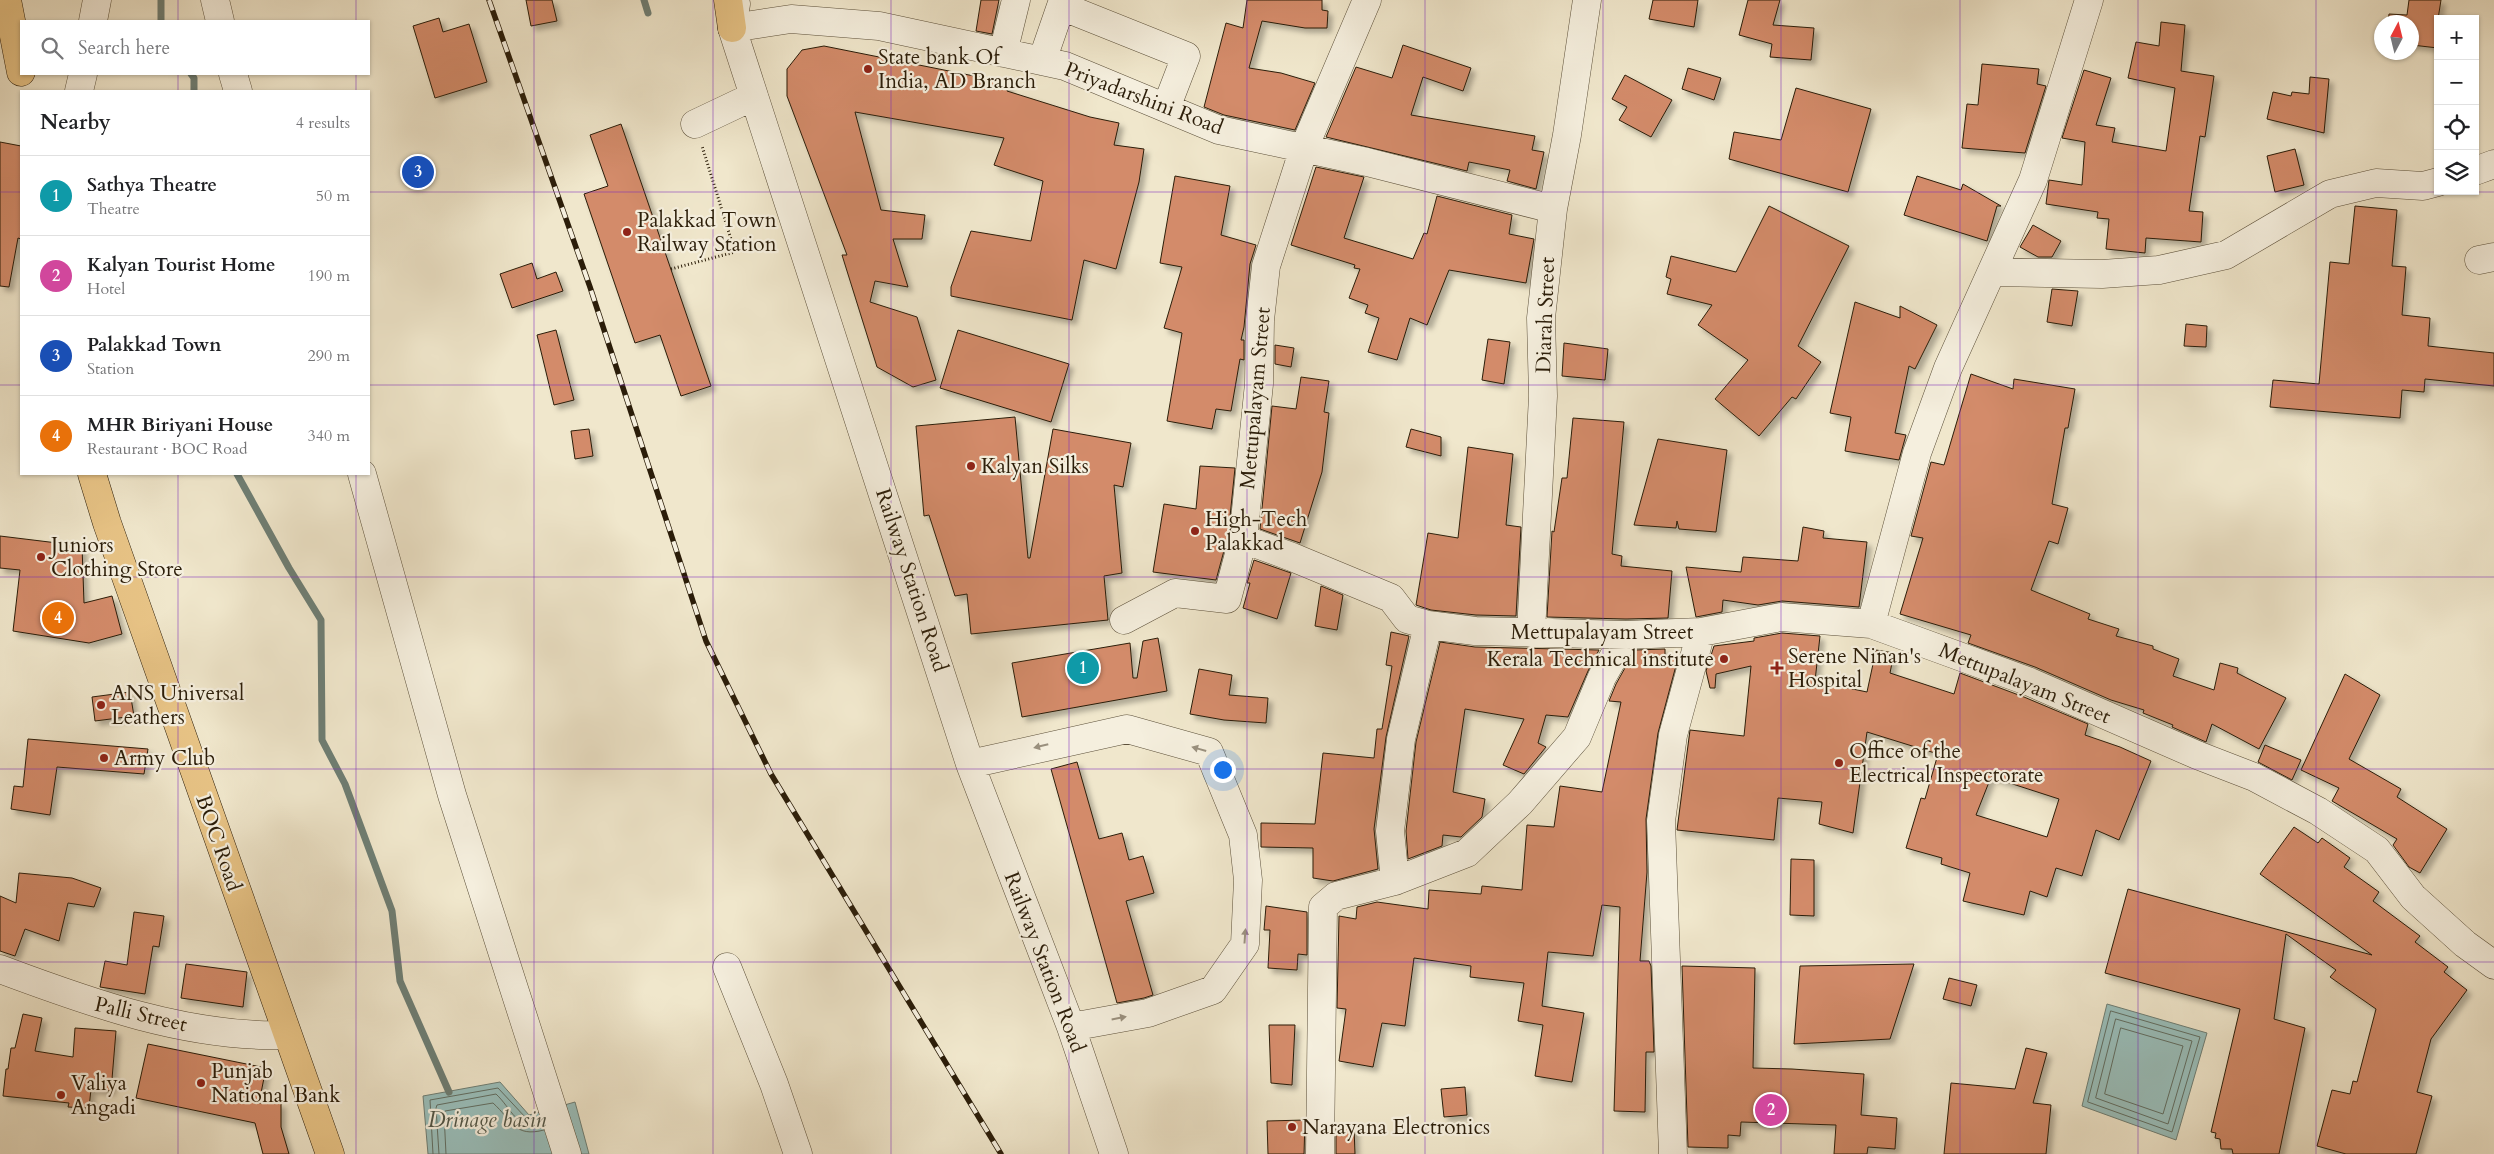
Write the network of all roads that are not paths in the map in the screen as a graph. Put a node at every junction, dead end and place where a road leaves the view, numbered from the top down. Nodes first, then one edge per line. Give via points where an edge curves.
1 (7, 0) edge
2 (97, 0) edge
3 (215, 0) edge
4 (728, 0) edge
5 (737, 0) edge
6 (1016, 0) edge
7 (1367, 0) edge
8 (1587, 0) edge
9 (2089, 0) edge
10 (93, 20) edge
11 (220, 20) edge
12 (732, 28) junction
13 (1003, 53) junction
14 (1042, 61) junction
15 (20, 68) edge
16 (21, 75) edge
17 (83, 75) edge
18 (233, 75) edge
19 (25, 90) edge
20 (80, 90) edge
21 (238, 90) edge
22 (754, 96) junction
23 (1166, 108) junction
24 (695, 124) road end
25 (1304, 148) junction
26 (2494, 164) edge
27 (2479, 170) edge
28 (2434, 183) edge
29 (1553, 209) junction
30 (1992, 272) junction
31 (92, 475) edge
32 (362, 475) edge
33 (1243, 540) junction
34 (1124, 620) dead end
35 (1871, 624) junction
36 (1428, 625) junction
37 (1701, 632) junction
38 (1531, 633) junction
39 (1626, 635) junction
40 (970, 764) junction
41 (1395, 881) junction
42 (2494, 965) edge
43 (727, 967) dead end
44 (0, 969) edge
45 (1071, 1027) junction
46 (286, 1035) junction
47 (330, 1154) edge
48 (567, 1154) edge
49 (798, 1154) edge
50 (1114, 1154) edge
51 (1320, 1154) edge
52 (1673, 1154) edge

1 - 15 main road
2 - 10 street
3 - 11 street
4 - 12 main road
5 - 12 street, Railway Station Road
6 - 13 street
7 - 25 street, Mettupalayam Street
8 - 29 street, Diarah Street
9 - 30 street via 2033,180
12 - 13 street, Priyadarshini Road via 792,19 879,26
12 - 22 street, Railway Station Road
13 - 14 street, Priyadarshini Road
14 - 23 street, Priyadarshini Road via 1065,66
14 - 23 street via 1061,6 1186,56
16 - 19 main road
17 - 20 street
18 - 21 street
22 - 24 street
22 - 40 street, Railway Station Road
23 - 25 street, Priyadarshini Road via 1219,130
25 - 29 street, Priyadarshini Road
25 - 33 street, Mettupalayam Street via 1266,266 1260,320 1259,384
26 - 27 street
28 - 30 street via 2423,186 2376,183 2330,194 2226,256 2159,270 2102,274
29 - 38 street, Diarah Street via 1541,318 1542,396
30 - 35 street via 1948,368 1917,453
31 - 46 main road, BOC Road via 106,523
32 - 48 street via 452,795
33 - 34 street via 1227,599 1175,593
33 - 36 street, Mettupalayam Street via 1391,598 1407,619
35 - 37 street, Mettupalayam Street via 1781,617
35 - 42 street, Mettupalayam Street via 2030,682 2254,777 2318,811 2378,850 2413,897 2465,944
36 - 38 street, Mettupalayam Street
36 - 41 street via 1402,739 1390,830
37 - 39 street, Mettupalayam Street
37 - 52 street via 1673,735 1661,821
38 - 39 street, Mettupalayam Street
39 - 41 street via 1602,677 1577,737 1520,803 1467,853
40 - 45 street, Railway Station Road
45 -> 40 street via 1148,1012 1213,990 1245,944 1248,880 1243,836 1209,752 1127,729
41 - 51 street via 1336,896 1323,907
43 - 49 street
44 - 46 street, Palli Street via 81,1000 167,1022 250,1036
45 - 50 street, Railway Station Road
46 - 47 main road, BOC Road

